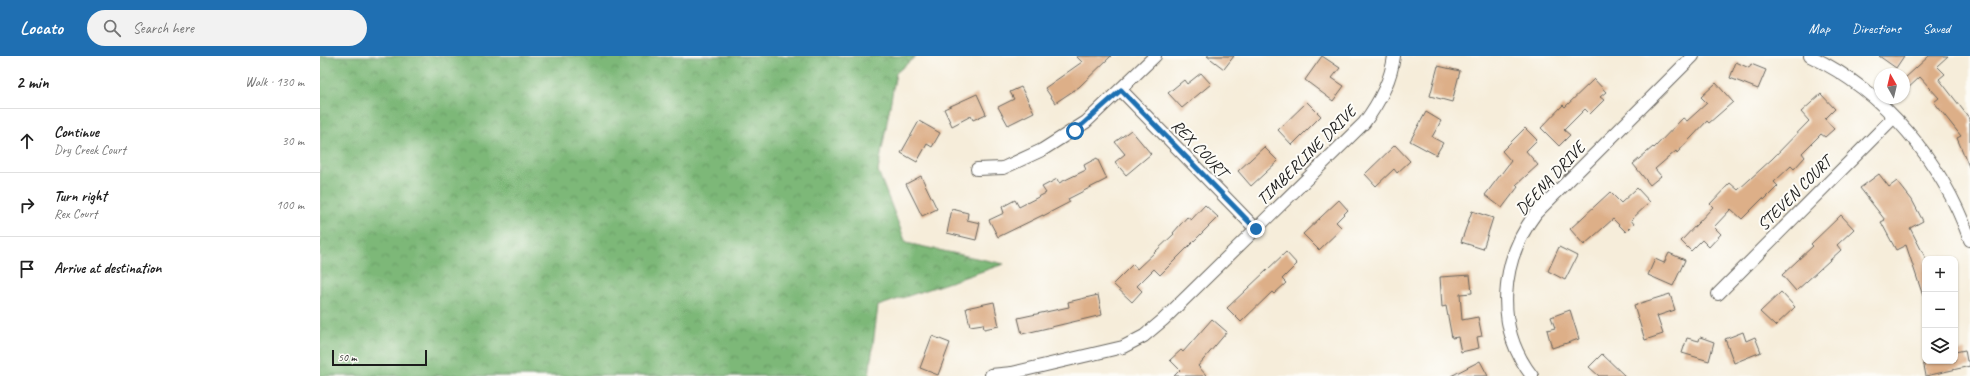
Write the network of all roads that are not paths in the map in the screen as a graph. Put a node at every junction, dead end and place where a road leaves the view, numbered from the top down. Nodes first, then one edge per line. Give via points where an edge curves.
1 (1155, 56) edge
2 (1394, 56) edge
3 (1693, 56) edge
4 (1810, 56) edge
5 (1121, 90) junction
6 (1894, 117) junction
7 (977, 169) dead end
8 (1256, 229) junction
9 (1970, 240) edge
10 (1718, 294) dead end
11 (991, 375) edge
12 (1532, 376) edge

1 - 5 street
2 - 8 street, TIMBERLINE DRIVE via 1385,88 1364,123
3 - 12 street, DEENA DRIVE via 1536,214 1518,241 1510,264 1506,289 1507,316 1514,344
4 - 6 street via 1852,81
5 - 7 street via 1086,122 1042,150 1002,168
5 - 8 street, REX COURT
6 - 9 street via 1934,166 1963,220
6 - 10 street, STEVEN COURT
8 - 11 street, TIMBERLINE DRIVE via 1144,336 1122,347 1012,373

